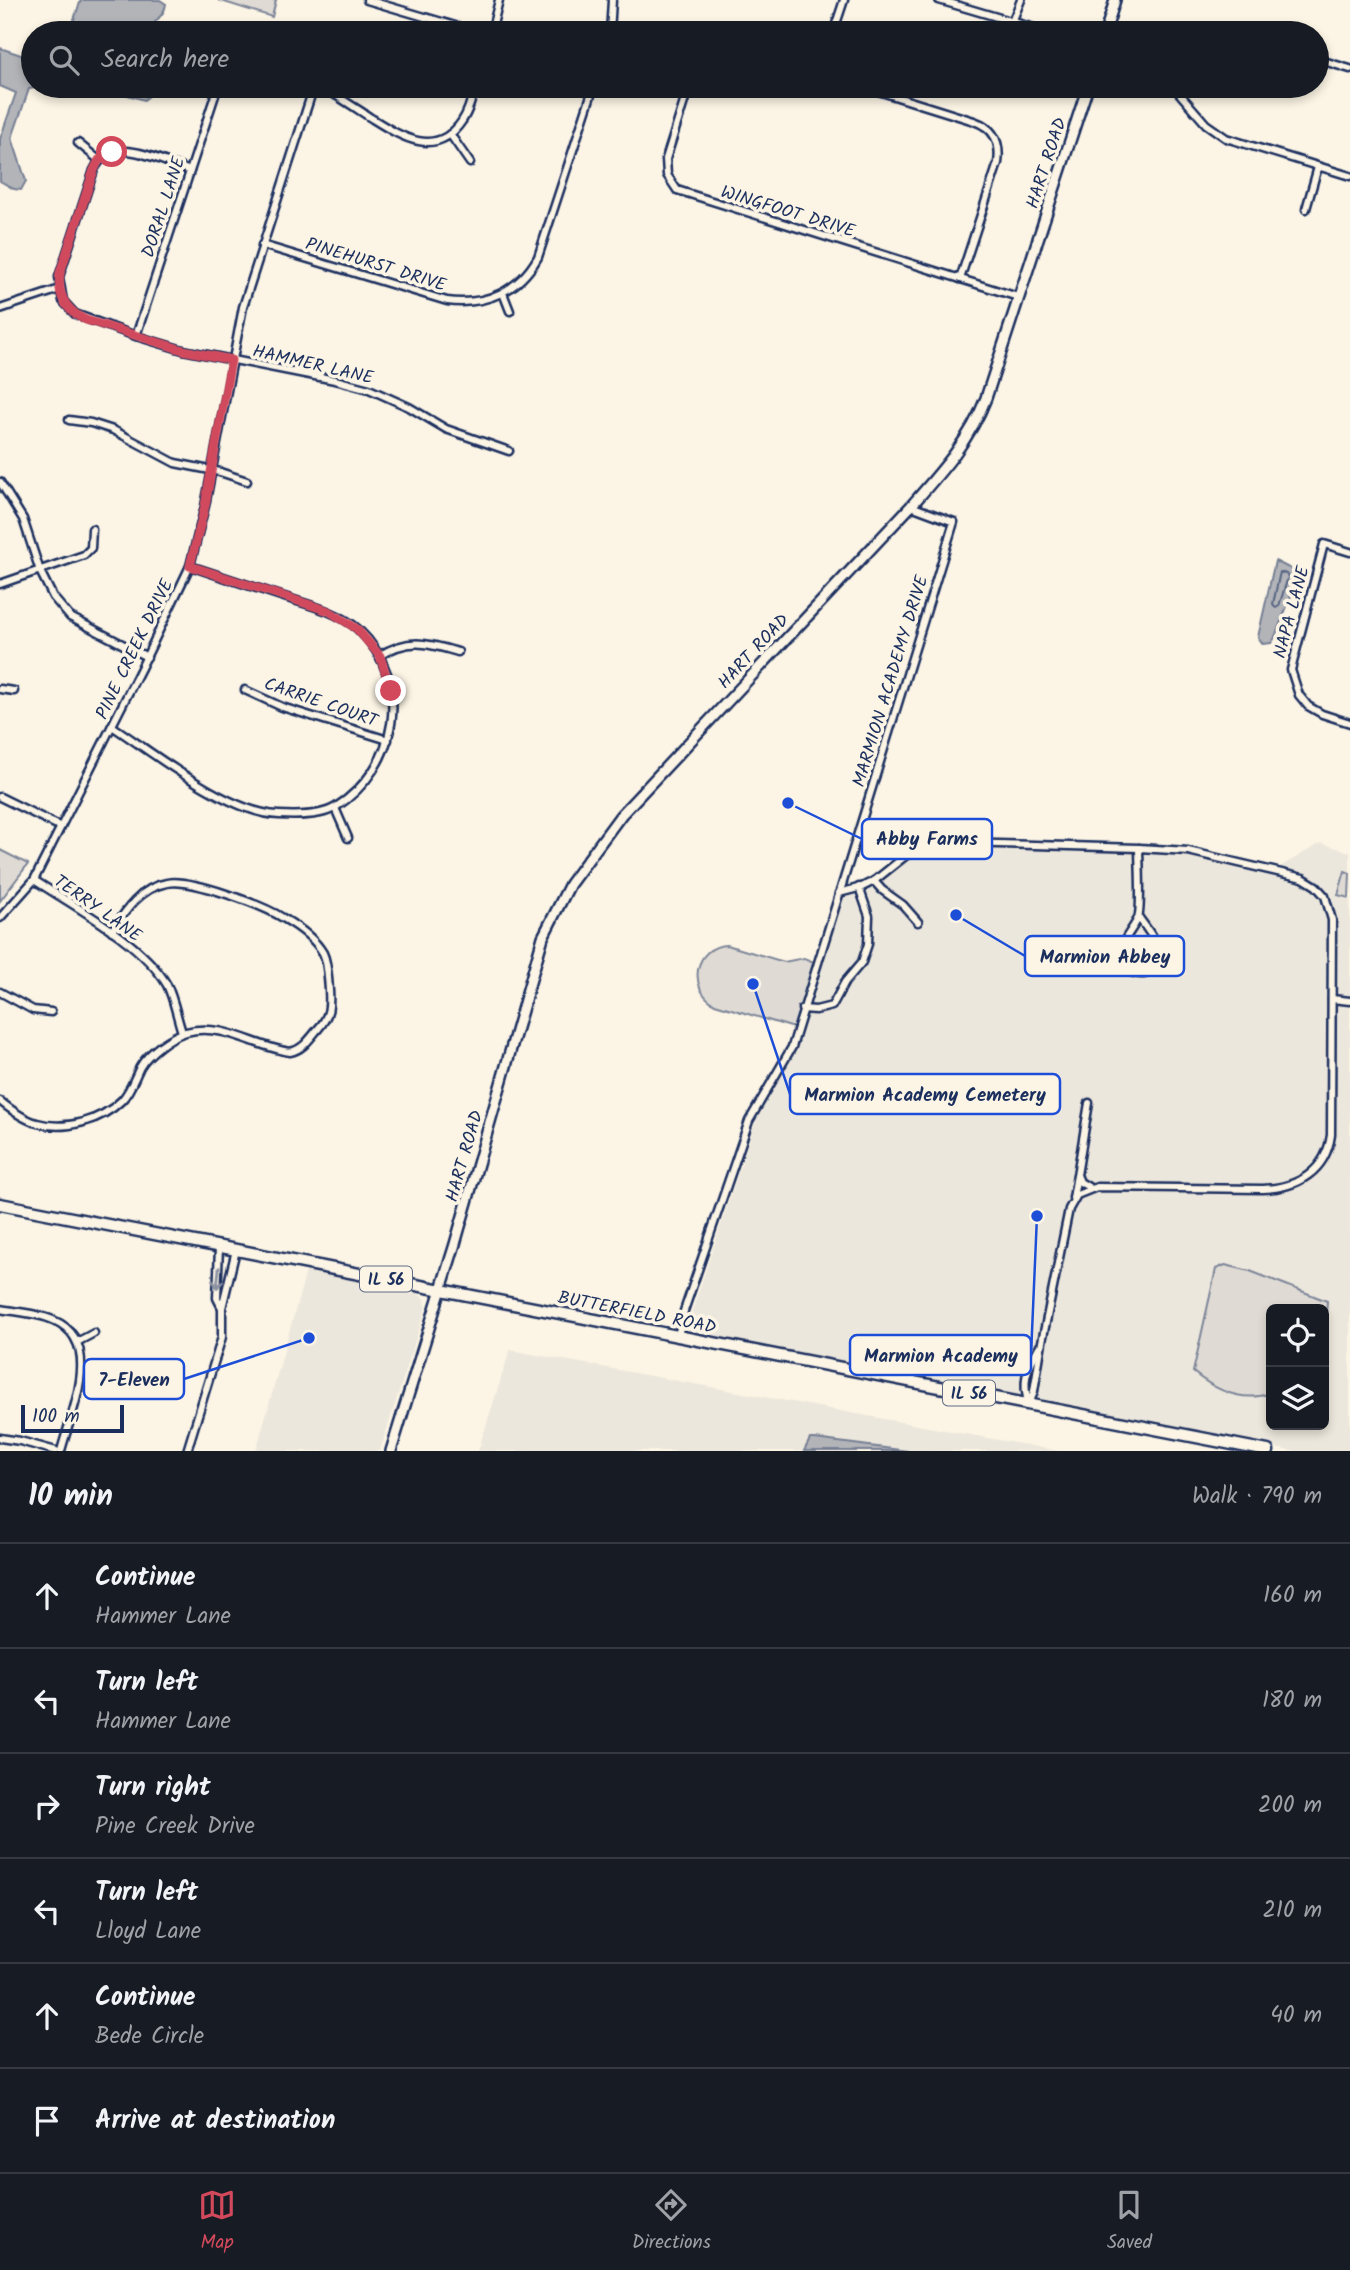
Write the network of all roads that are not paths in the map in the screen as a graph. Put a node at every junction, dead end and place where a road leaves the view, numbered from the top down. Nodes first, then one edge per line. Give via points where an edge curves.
1 (367, 0) edge
2 (499, 0) edge
3 (612, 0) edge
4 (844, 0) edge
5 (939, 0) edge
6 (1021, 0) edge
7 (1115, 0) edge
8 (438, 21) edge
9 (494, 21) edge
10 (611, 21) edge
11 (837, 21) edge
12 (1009, 21) edge
13 (1012, 21) edge
14 (1109, 21) edge
15 (1329, 63) edge
16 (1350, 69) edge
17 (214, 98) edge
18 (310, 98) edge
19 (340, 98) edge
20 (471, 98) edge
21 (590, 98) edge
22 (685, 98) edge
23 (900, 98) edge
24 (1084, 98) edge
25 (1183, 98) edge
26 (450, 134) junction
27 (78, 143) dead end
28 (99, 160) junction
29 (470, 163) dead end
30 (1318, 167) junction
31 (190, 171) junction
32 (1350, 176) edge
33 (1306, 209) dead end
34 (262, 245) junction
35 (960, 279) junction
36 (60, 289) junction
37 (503, 293) junction
38 (1018, 297) junction
39 (0, 309) edge
40 (510, 311) dead end
41 (136, 336) junction
42 (231, 360) junction
43 (69, 420) dead end
44 (509, 451) dead end
45 (211, 471) junction
46 (247, 481) dead end
47 (0, 482) edge
48 (911, 506) junction
49 (92, 529) dead end
50 (1350, 552) edge
51 (190, 566) junction
52 (40, 571) junction
53 (0, 584) edge
54 (458, 652) dead end
55 (380, 656) junction
56 (146, 657) junction
57 (0, 689) edge
58 (246, 690) dead end
59 (14, 691) dead end
60 (1350, 723) edge
61 (112, 726) junction
62 (388, 740) junction
63 (0, 797) edge
64 (335, 808) junction
65 (61, 827) junction
66 (348, 838) dead end
67 (1139, 848) junction
68 (34, 880) junction
69 (874, 881) junction
70 (859, 887) junction
71 (839, 893) junction
72 (0, 918) edge
73 (1139, 918) junction
74 (918, 922) dead end
75 (112, 931) junction
76 (0, 992) edge
77 (1332, 999) junction
78 (1350, 1001) edge
79 (802, 1009) junction
80 (51, 1012) dead end
81 (182, 1032) junction
82 (0, 1101) edge
83 (1089, 1103) dead end
84 (1077, 1175) junction
85 (1090, 1188) junction
86 (1073, 1200) junction
87 (0, 1204) edge
88 (219, 1247) junction
89 (236, 1250) junction
90 (442, 1289) junction
91 (222, 1308) junction
92 (0, 1309) edge
93 (94, 1333) dead end
94 (678, 1336) junction
95 (77, 1342) junction
96 (1042, 1342) junction
97 (1029, 1405) junction
98 (0, 1438) edge
99 (59, 1451) edge
100 (187, 1451) edge
101 (391, 1451) edge
102 (1268, 1451) edge

1 - 8 street
2 - 9 street
3 - 10 street
4 - 11 street
5 - 12 street
6 - 13 street
7 - 14 street
15 - 16 street
17 - 31 street, DORAL LANE
18 - 34 street, PINE CREEK DRIVE
19 - 26 street via 409,140 430,142
20 - 26 street via 466,115
21 - 37 street, PINEHURST DRIVE via 538,257 523,278
22 - 35 street, WINGFOOT DRIVE via 666,159 667,175 677,190
23 - 35 street via 982,124 995,135 998,163
24 - 38 street, HART ROAD
25 - 30 street via 1226,138
26 - 29 street
27 - 28 street
28 - 31 street via 124,150
28 - 36 street via 60,273
30 - 32 street
30 - 33 street
31 - 41 street, DORAL LANE
34 - 37 street, PINEHURST DRIVE via 447,301 476,302
34 - 42 street, PINE CREEK DRIVE
35 - 38 street, WINGFOOT DRIVE
36 - 39 street
36 - 41 street, HAMMER LANE via 63,301 75,314
37 - 40 street
38 - 48 street, HART ROAD via 977,422
41 - 42 street, HAMMER LANE
42 - 44 street, HAMMER LANE via 369,389 446,429
42 - 45 street, PINE CREEK DRIVE
43 - 45 street via 113,430 175,463
45 - 46 street
45 - 51 street, PINE CREEK DRIVE
47 - 52 street via 23,519
48 - 71 street, MARMION ACADEMY DRIVE via 954,522
48 - 90 street, HART ROAD via 621,815 570,884 543,937
49 - 52 street via 91,548 85,555
50 - 60 street, NAPA LANE via 1324,544 1291,670 1298,695 1308,706
51 - 55 street via 329,611 357,629
51 - 56 street, PINE CREEK DRIVE
52 - 53 street
52 - 56 street via 70,617
54 - 55 street via 423,642 395,646
55 - 62 street via 394,717
56 - 61 street, PINE CREEK DRIVE
57 - 59 street
58 - 62 street, CARRIE COURT via 282,707
61 - 64 street via 171,768 242,806 276,816
61 - 65 street, PINE CREEK DRIVE
62 - 64 street via 375,771
63 - 65 street
64 - 66 street
65 - 68 street, PINE CREEK DRIVE
67 - 69 street via 923,842
67 - 73 street
67 - 77 street via 1197,853 1295,876 1316,886 1328,902 1332,920
68 - 72 street, PINE CREEK DRIVE
68 - 75 street, TERRY LANE
69 - 70 street
69 - 74 street
70 - 71 street
70 - 79 street via 869,916 862,962 832,1006
71 - 79 street, MARMION ACADEMY DRIVE
73 - 73 street via 1123,940 1120,961 1125,970 1148,974 1157,968 1160,957
75 - 81 street, TERRY LANE via 166,985
75 - 81 street via 142,895 169,882 207,888 281,916 323,952 329,1013 299,1049 287,1052 216,1029
76 - 80 street via 33,1010
77 - 78 street
77 - 85 street via 1331,1135 1327,1152 1311,1174 1274,1189
79 - 94 street, MARMION ACADEMY DRIVE via 792,1047 749,1121
81 - 82 street via 143,1063 123,1099 83,1122 38,1123
83 - 84 street
84 - 85 street
84 - 86 street
85 - 86 street
86 - 96 street
87 - 88 main road, BUTTERFIELD ROAD / IL 56
88 - 89 main road, BUTTERFIELD ROAD / IL 56
88 -> 91 street via 217,1298
89 - 90 main road, BUTTERFIELD ROAD / IL 56
89 - 91 street
90 - 94 main road, BUTTERFIELD ROAD / IL 56
90 - 101 street, HART ROAD
91 - 100 street via 222,1337
92 - 95 street via 51,1319
93 - 95 street
94 - 97 main road, BUTTERFIELD ROAD / IL 56
95 - 99 street via 82,1368
96 - 97 street
96 - 97 street via 1029,1364 1024,1388
97 - 102 main road, BUTTERFIELD ROAD / IL 56
98 - 99 street

